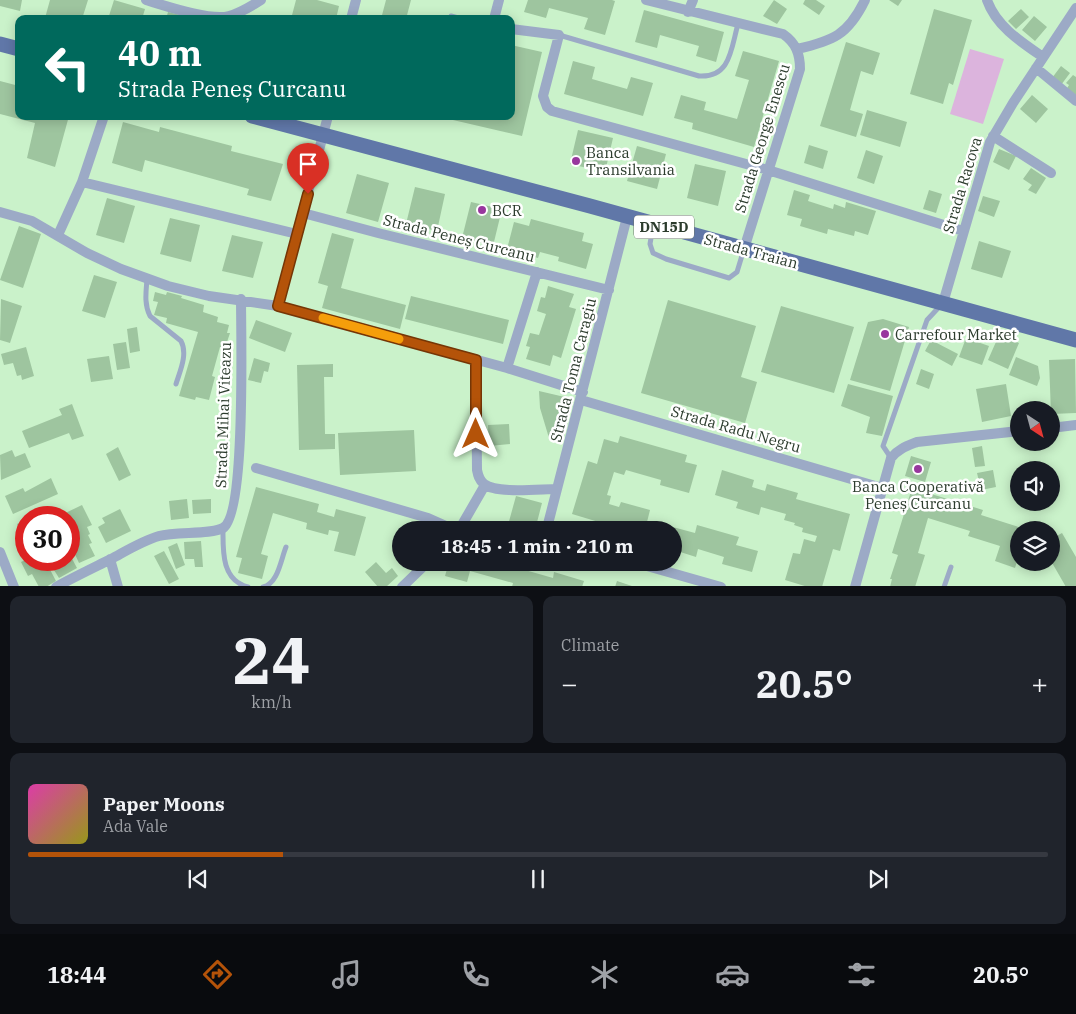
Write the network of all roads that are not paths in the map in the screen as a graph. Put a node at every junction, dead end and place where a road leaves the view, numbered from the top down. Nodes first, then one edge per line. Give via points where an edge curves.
1 (146, 0) edge
2 (261, 0) edge
3 (355, 0) edge
4 (499, 0) edge
5 (646, 0) edge
6 (693, 0) edge
7 (864, 0) edge
8 (987, 0) edge
9 (663, 2) edge
10 (1076, 8) edge
11 (688, 12) junction
12 (205, 15) edge
13 (232, 15) edge
14 (352, 15) edge
15 (495, 15) edge
16 (738, 24) junction
17 (515, 29) edge
18 (560, 35) junction
19 (0, 44) edge
20 (15, 49) edge
21 (797, 49) junction
22 (1043, 57) junction
23 (1036, 68) junction
24 (1076, 101) edge
25 (103, 120) edge
26 (266, 120) edge
27 (327, 120) edge
28 (324, 136) junction
29 (993, 136) junction
30 (768, 170) junction
31 (1051, 173) dead end
32 (82, 182) junction
33 (0, 212) edge
34 (303, 213) junction
35 (628, 217) junction
36 (653, 224) junction
37 (963, 231) junction
38 (297, 234) junction
39 (58, 235) junction
40 (744, 249) junction
41 (537, 272) junction
42 (147, 278) junction
43 (609, 290) junction
44 (241, 299) junction
45 (944, 303) junction
46 (278, 306) junction
47 (1076, 340) edge
48 (476, 360) junction
49 (507, 368) junction
50 (176, 384) dead end
51 (582, 396) junction
52 (1076, 425) edge
53 (1060, 427) edge
54 (1010, 432) edge
55 (891, 458) junction
56 (256, 468) dead end
57 (485, 485) junction
58 (882, 488) junction
59 (557, 489) junction
60 (435, 521) edge
61 (464, 521) edge
62 (549, 521) edge
63 (223, 528) junction
64 (286, 547) dead end
65 (0, 552) edge
66 (110, 559) junction
67 (951, 567) dead end
68 (418, 571) edge
69 (666, 571) edge
70 (14, 586) edge
71 (56, 586) edge
72 (118, 586) edge
73 (248, 586) edge
74 (263, 586) edge
75 (402, 586) edge
76 (720, 586) edge
77 (854, 586) edge
78 (944, 586) edge

1 - 12 street
2 - 13 street
3 - 14 street
4 - 15 street
5 - 9 street, Strada George Enescu
6 - 11 street
7 - 21 street via 841,34 829,41
8 - 22 street via 1004,27
9 - 11 street, Strada George Enescu
10 - 22 street, Strada Racova
11 - 16 street, Strada George Enescu
16 - 18 lane via 728,62 722,70 708,77
16 - 21 street, Strada George Enescu via 783,34
17 - 18 street
18 - 30 street via 543,96 552,111
19 - 20 main road
21 - 30 street, Strada George Enescu via 800,69
22 - 23 street, Strada Racova
23 - 24 street
23 - 29 street, Strada Racova
25 - 32 street
26 - 28 main road, Strada Traian / DN15D
27 - 28 street
28 - 34 street
28 - 35 main road, Strada Traian / DN15D
29 - 31 street
29 - 37 street, Strada Racova
30 - 37 street
30 - 40 street, Strada George Enescu
32 - 38 street
32 - 39 street
33 - 39 street via 32,221
34 - 38 street
34 - 41 street, Strada Peneș Curcanu
35 - 36 main road, Strada Traian / DN15D
35 - 43 street, Strada Toma Caragiu
36 - 40 main road, Strada Traian / DN15D
36 - 40 lane via 650,244 653,253 729,278 737,272
37 - 45 street, Strada Racova
38 - 46 street
39 - 42 street via 121,269
40 - 45 main road, Strada Traian / DN15D
41 - 43 street, Strada Peneș Curcanu
41 - 49 street
42 - 44 street via 210,296
42 - 50 lane via 147,311 183,345 184,356
43 - 51 street, Strada Toma Caragiu
44 - 46 street
44 - 63 street, Strada Mihai Viteazu via 239,466 232,515
45 - 47 main road, Strada Traian / DN15D
45 - 55 lane via 927,320 884,446
46 - 48 street
48 - 49 street
48 - 57 street via 477,470
49 - 51 street
51 - 58 street, Strada Radu Negru
51 - 59 street, Strada Toma Caragiu
52 - 53 street
54 - 55 street via 918,442 904,446
55 - 58 street
56 - 60 street
57 - 59 street via 503,489
57 - 61 street
58 - 77 street
59 - 62 street, Strada Toma Caragiu
63 - 66 street via 157,537
63 - 73 lane via 224,564 232,577
64 - 74 lane via 274,579
65 - 70 street
66 - 71 street
66 - 72 street
67 - 78 lane
68 - 75 street
69 - 76 street

